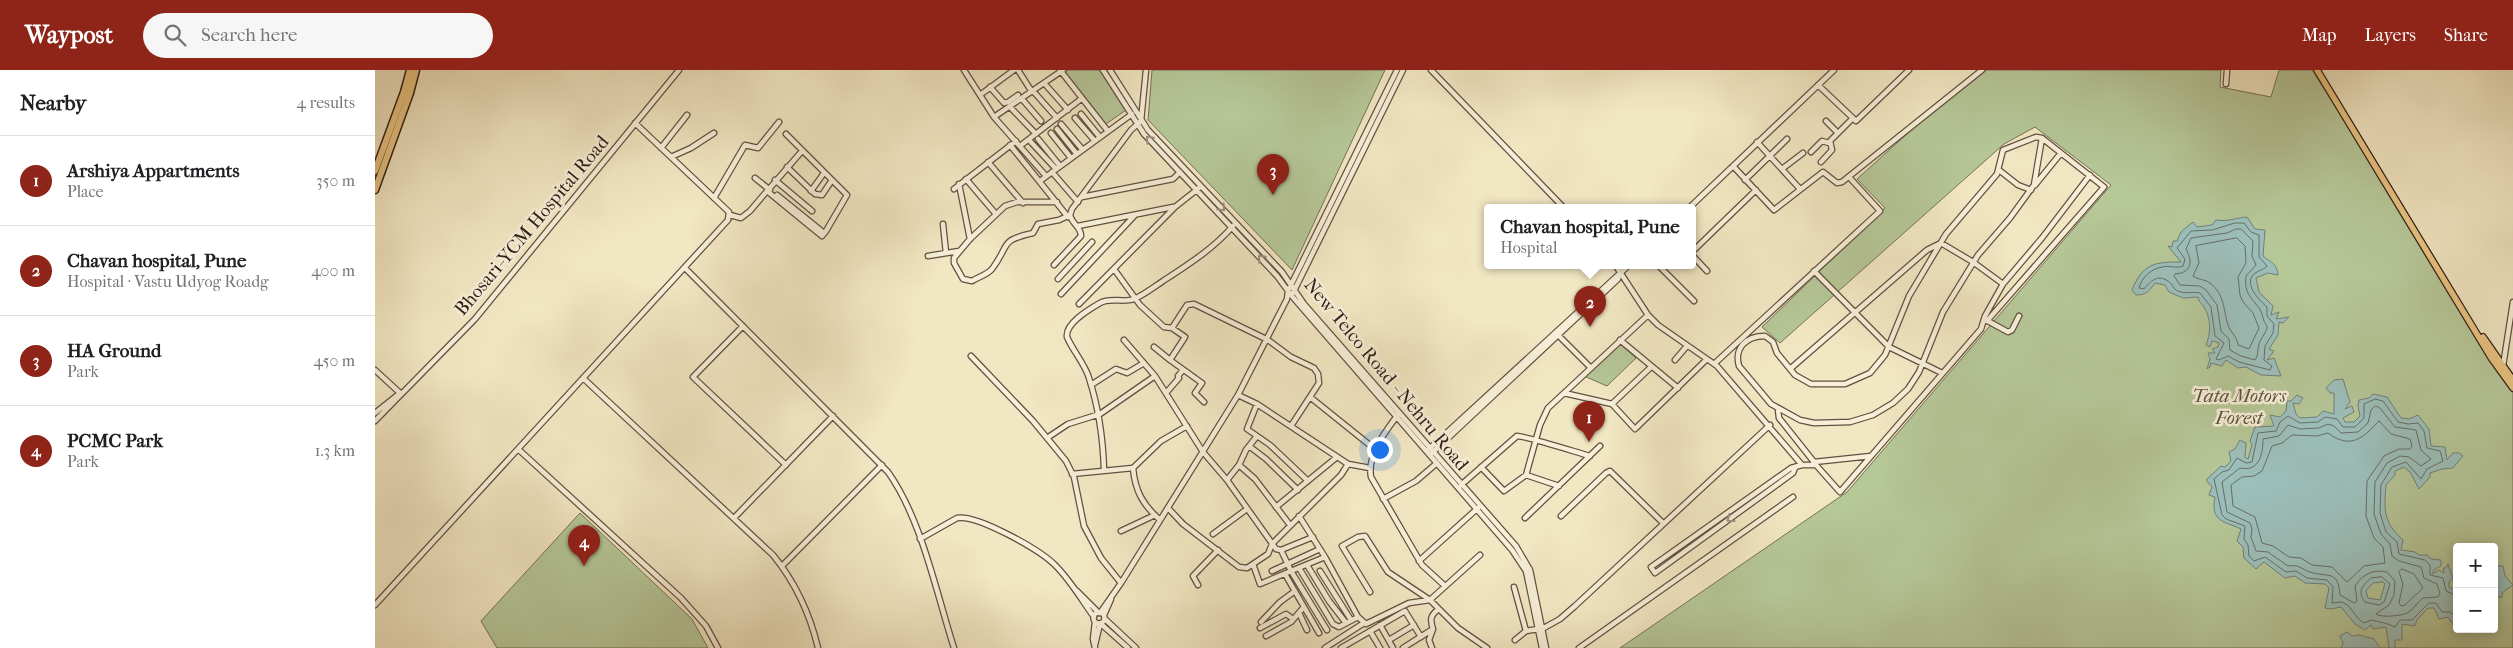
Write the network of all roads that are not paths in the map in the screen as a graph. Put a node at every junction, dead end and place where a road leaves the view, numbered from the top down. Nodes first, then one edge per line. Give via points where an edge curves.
1 (410, 70) edge
2 (416, 70) edge
3 (679, 70) edge
4 (964, 70) edge
5 (1014, 70) edge
6 (1018, 70) edge
7 (1103, 70) edge
8 (1110, 70) edge
9 (1146, 70) edge
10 (1397, 70) edge
11 (1403, 70) edge
12 (1431, 70) edge
13 (1834, 70) edge
14 (1901, 70) edge
15 (1909, 70) edge
16 (1982, 70) edge
17 (2227, 70) edge
18 (2317, 70) edge
19 (2321, 70) edge
20 (1061, 71) edge
21 (1905, 74) junction
22 (1044, 83) junction
23 (2226, 84) dead end
24 (1818, 85) junction
25 (990, 87) junction
26 (1033, 91) junction
27 (980, 95) junction
28 (1018, 95) dead end
29 (1022, 99) junction
30 (1081, 99) junction
31 (2337, 102) junction
32 (1011, 108) junction
33 (1068, 110) junction
34 (1135, 112) junction
35 (1081, 114) dead end
36 (687, 115) dead end
37 (1130, 115) junction
38 (994, 117) junction
39 (1057, 118) junction
40 (1075, 118) dead end
41 (1853, 118) junction
42 (1041, 121) dead end
43 (1141, 121) junction
44 (1826, 121) dead end
45 (779, 122) dead end
46 (635, 123) junction
47 (1061, 124) dead end
48 (1137, 125) junction
49 (1057, 130) dead end
50 (1107, 130) junction
51 (714, 133) dead end
52 (1051, 133) dead end
53 (1838, 133) junction
54 (786, 134) dead end
55 (1037, 136) junction
56 (1099, 136) junction
57 (2042, 138) junction
58 (1787, 139) dead end
59 (1029, 140) junction
60 (1093, 140) junction
61 (1015, 141) junction
62 (1757, 142) junction
63 (1829, 143) junction
64 (1010, 145) junction
65 (1020, 146) junction
66 (661, 148) junction
67 (1082, 149) junction
68 (802, 151) junction
69 (1811, 152) dead end
70 (1077, 153) junction
71 (2061, 153) junction
72 (1803, 154) dead end
73 (1770, 156) junction
74 (671, 157) junction
75 (1071, 158) junction
76 (988, 162) junction
77 (1821, 162) dead end
78 (1733, 166) junction
79 (787, 167) junction
80 (1056, 169) junction
81 (1782, 169) junction
82 (1999, 170) junction
83 (375, 171) edge
84 (1180, 172) junction
85 (824, 173) junction
86 (2089, 175) junction
87 (1046, 176) junction
88 (1849, 177) junction
89 (754, 179) dead end
90 (967, 179) junction
91 (775, 180) junction
92 (832, 180) junction
93 (1745, 180) junction
94 (1040, 181) junction
95 (959, 184) junction
96 (1201, 186) junction
97 (2033, 188) junction
98 (954, 189) dead end
99 (1800, 189) junction
100 (375, 190) edge
101 (768, 190) junction
102 (1197, 190) junction
103 (1756, 190) junction
104 (811, 191) junction
105 (713, 198) junction
106 (1080, 199) junction
107 (1057, 202) junction
108 (1023, 203) junction
109 (1560, 204) edge
110 (1693, 204) edge
111 (1175, 207) junction
112 (813, 211) dead end
113 (995, 213) junction
114 (730, 215) junction
115 (1135, 215) junction
116 (1069, 216) junction
117 (1236, 223) junction
118 (943, 224) dead end
119 (1078, 226) junction
120 (1232, 227) junction
121 (970, 239) junction
122 (1092, 242) dead end
123 (1941, 243) junction
124 (1696, 248) edge
125 (959, 251) junction
126 (946, 253) junction
127 (928, 256) dead end
128 (1696, 259) edge
129 (1076, 260) junction
130 (1973, 262) junction
131 (1053, 265) dead end
132 (685, 268) junction
133 (1085, 268) junction
134 (1114, 269) junction
135 (1618, 269) edge
136 (1625, 269) edge
137 (1662, 269) edge
138 (1707, 271) dead end
139 (1814, 272) junction
140 (1620, 274) junction
141 (1058, 279) dead end
142 (2003, 284) junction
143 (1291, 285) junction
144 (1061, 294) dead end
145 (1290, 294) junction
146 (1135, 298) junction
147 (1695, 301) dead end
148 (2513, 302) edge
149 (1079, 304) dead end
150 (1855, 313) junction
151 (1648, 315) junction
152 (2019, 316) dead end
153 (1986, 320) junction
154 (743, 326) junction
155 (1172, 328) junction
156 (1557, 336) junction
157 (1124, 340) dead end
158 (1268, 340) junction
159 (1620, 340) junction
160 (1687, 346) junction
161 (1154, 347) dead end
162 (1889, 347) junction
163 (971, 356) dead end
164 (1170, 360) junction
165 (1675, 360) dead end
166 (1706, 360) junction
167 (1923, 362) junction
168 (1144, 363) junction
169 (1714, 364) junction
170 (1651, 367) junction
171 (1591, 368) junction
172 (1791, 369) junction
173 (375, 370) edge
174 (1183, 370) junction
175 (2502, 370) junction
176 (1942, 373) junction
177 (1155, 376) junction
178 (583, 378) junction
179 (2513, 380) edge
180 (1091, 385) junction
181 (1677, 388) junction
182 (2513, 388) edge
183 (400, 393) junction
184 (1166, 393) junction
185 (1564, 393) junction
186 (1238, 395) junction
187 (1310, 397) junction
188 (1204, 402) dead end
189 (1257, 404) junction
190 (1612, 404) junction
191 (1778, 410) junction
192 (375, 413) edge
193 (1100, 414) junction
194 (1398, 415) junction
195 (833, 416) junction
196 (375, 421) edge
197 (1769, 425) junction
198 (1187, 426) junction
199 (1291, 426) junction
200 (1257, 436) junction
201 (1047, 438) junction
202 (1535, 442) junction
203 (1249, 446) junction
204 (1600, 446) dead end
205 (518, 449) junction
206 (1376, 450) junction
207 (1430, 451) junction
208 (1203, 452) junction
209 (1590, 456) junction
210 (1871, 456) junction
211 (1337, 457) junction
212 (1437, 463) junction
213 (1349, 464) junction
214 (786, 465) junction
215 (881, 465) junction
216 (1239, 465) junction
217 (1802, 465) junction
218 (1481, 466) junction
219 (1133, 468) junction
220 (1370, 468) junction
221 (1795, 468) junction
222 (1100, 470) junction
223 (1073, 474) junction
224 (1526, 476) junction
225 (1227, 480) junction
226 (1308, 481) junction
227 (1772, 481) junction
228 (1459, 486) junction
229 (1559, 486) junction
230 (1775, 486) junction
231 (1298, 490) junction
232 (1793, 497) dead end
233 (1383, 499) junction
234 (1743, 502) junction
235 (1747, 506) junction
236 (1276, 507) junction
237 (1167, 508) junction
238 (1479, 508) junction
239 (1247, 509) junction
240 (1155, 516) junction
241 (1299, 516) junction
242 (1561, 516) dead end
243 (734, 518) junction
244 (1525, 518) dead end
245 (1160, 520) junction
246 (1663, 523) junction
247 (1290, 525) junction
248 (1121, 531) dead end
249 (1213, 534) dead end
250 (1313, 538) junction
251 (920, 539) junction
252 (1687, 542) junction
253 (1272, 544) junction
254 (1691, 547) junction
255 (1319, 549) junction
256 (1218, 550) junction
257 (1281, 550) junction
258 (1480, 555) dead end
259 (1325, 557) junction
260 (1419, 561) junction
261 (1287, 562) junction
262 (1253, 564) junction
263 (1307, 565) junction
264 (782, 566) junction
265 (1299, 568) junction
266 (1272, 571) dead end
267 (1291, 571) junction
268 (1320, 571) dead end
269 (1285, 574) junction
270 (1121, 583) junction
271 (1198, 585) dead end
272 (1445, 586) junction
273 (1514, 587) dead end
274 (1077, 591) junction
275 (1295, 591) junction
276 (1369, 592) dead end
277 (1430, 600) junction
278 (375, 605) edge
279 (1303, 608) junction
280 (1439, 609) junction
281 (1299, 613) junction
282 (1102, 615) junction
283 (1358, 617) junction
284 (1293, 619) junction
285 (1351, 620) junction
286 (1098, 622) junction
287 (1346, 623) junction
288 (1364, 623) junction
289 (1380, 625) junction
290 (1414, 625) junction
291 (1539, 628) junction
292 (1526, 629) junction
293 (1307, 630) dead end
294 (1327, 630) dead end
295 (1433, 630) junction
296 (1370, 631) junction
297 (1319, 633) dead end
298 (1266, 636) dead end
299 (1421, 637) junction
300 (1389, 640) junction
301 (1515, 640) dead end
302 (1095, 646) edge
303 (1343, 647) edge
304 (1378, 647) edge
305 (718, 648) edge
306 (817, 648) edge
307 (954, 648) edge
308 (1128, 648) edge
309 (1137, 648) edge
310 (1325, 648) edge
311 (1393, 648) edge
312 (1403, 648) edge
313 (1432, 648) edge
314 (1487, 648) edge
315 (1541, 648) edge
316 (1546, 648) edge
317 (1579, 648) edge

1 - 83 highway
2 - 100 highway
3 - 46 street, Bhosari-YCM Hospital Road
4 - 27 street
5 - 25 street
6 - 26 street
7 - 37 street, New Telco Road - Nehru Road
8 - 34 street, New Telco Road - Nehru Road
9 - 43 street
10 - 143 street
11 - 145 street
12 - 109 street
13 - 24 street
14 - 21 street
15 - 21 street
16 - 88 street
17 - 23 street
18 - 31 main road
19 - 31 main road
20 - 22 street
20 - 30 street
21 - 41 street via 1856,121
22 - 26 street
22 - 33 street
24 - 41 street
24 - 62 street
25 - 27 street
25 - 28 street via 1004,103
26 - 29 street
26 - 39 street
27 - 38 street
29 - 32 street
29 - 42 street
30 - 33 street
30 - 50 street
31 - 175 main road
32 - 38 street
32 - 55 street
33 - 39 street
34 - 37 street
34 - 43 street, New Telco Road - Nehru Road
35 - 56 street
36 - 66 street
37 - 48 street, New Telco Road - Nehru Road
37 - 50 street
38 - 61 street
39 - 55 street
40 - 60 street
41 - 53 street
43 - 48 street
43 - 96 street, New Telco Road - Nehru Road
44 - 53 street
45 - 105 street via 758,148 745,145
46 - 66 street
46 - 183 street, Bhosari-YCM Hospital Road via 475,319
47 - 67 street
84 -> 48 street, New Telco Road - Nehru Road
48 - 106 street
49 - 70 street
50 - 56 street
51 - 74 street
52 - 75 street
53 - 63 street
54 - 68 street
55 - 59 street
55 - 80 street
56 - 60 street
57 - 71 street
57 - 82 street via 2036,137 2003,150
57 - 97 street
58 - 73 street
59 - 65 street
59 - 80 street
60 - 67 street
61 - 64 street
61 - 65 street
62 - 73 street
62 - 78 street
63 - 69 street via 1822,141
63 - 77 street via 1832,150
64 - 76 street
64 - 94 street
65 - 87 street
66 - 74 street
67 - 70 street
68 - 79 street
68 - 85 street
70 - 75 street
71 - 86 street
71 - 97 street
72 - 81 street
73 - 81 street
73 - 93 street
74 - 105 street
75 - 80 street
76 - 90 street
76 - 108 street
78 - 93 street
78 - 110 street
79 - 91 street
79 - 104 street
80 - 87 street
80 - 106 street
81 - 99 street
82 - 97 street via 2018,185
82 - 123 street
84 - 102 street, New Telco Road - Nehru Road
84 - 106 street via 1173,179
85 - 92 street
85 - 104 street
86 - 142 street
86 - 153 street via 2103,187
87 - 94 street
88 - 99 street via 1838,183 1824,172
88 - 139 street via 1880,211
89 - 101 street
90 - 95 street
90 - 113 street
91 - 101 street
91 - 112 street
92 - 101 street via 847,195 821,236
92 - 104 street via 822,195
93 - 103 street
94 - 107 street
95 - 98 street
95 - 121 street
96 - 102 street
96 -> 117 street, New Telco Road - Nehru Road
97 - 130 street
99 - 103 street via 1774,210
101 - 114 street via 741,218
102 - 111 street
102 - 120 street, New Telco Road - Nehru Road
103 - 124 street
105 - 114 street
106 - 116 street
107 - 108 street
107 - 116 street
108 - 113 street via 1005,206
111 - 115 street
111 - 134 street
113 - 121 street
114 - 132 street
115 - 119 street
115 - 133 street
116 - 119 street
116 - 125 street via 1038,224 1033,233 1019,235 1009,241 992,268 972,281 963,279 954,263
117 - 120 street
117 - 143 street, New Telco Road - Nehru Road
118 - 126 street
119 - 131 street via 1081,232 1079,239
145 -> 120 street, New Telco Road - Nehru Road
120 - 146 street via 1197,259
121 - 125 street
122 - 129 street
123 - 130 street
123 - 150 street via 1927,250
123 - 162 street via 1909,296
125 - 126 street
126 - 127 street
128 - 138 street
129 - 133 street
129 - 141 street
130 - 142 street
130 - 167 street via 1943,312
132 - 154 street
132 - 178 street
133 - 144 street
134 - 146 street
134 - 149 street
135 - 140 street
136 - 140 street
137 - 147 street
139 - 150 street
139 - 169 street
140 - 151 street
140 - 156 street via 1619,279
142 - 153 street
143 - 145 street, New Telco Road - Nehru Road
145 - 158 street
145 - 194 street, New Telco Road - Nehru Road
146 - 155 street via 1164,327
146 - 180 street via 1105,300 1076,320 1068,331 1067,337
148 - 175 street
150 - 162 street
150 - 172 street
151 - 159 street
151 - 160 street
152 - 153 street via 2008,332
153 - 176 street
154 - 195 street
154 - 214 street via 693,377
155 - 158 street via 1187,305 1194,304
155 - 164 street via 1185,337
156 - 171 street
156 - 207 street
157 - 168 street
158 - 186 street
158 - 187 street via 1316,370 1320,380
159 - 170 street
159 - 171 street
160 - 165 street
160 - 166 street
161 - 164 street
162 - 167 street
162 - 172 street via 1875,369 1851,383 1811,384
163 - 201 street
164 - 174 street
166 - 169 street
166 - 181 street
167 - 176 street
167 - 191 street via 1901,396 1883,410 1862,419 1814,423
168 - 177 street
168 - 180 street via 1127,373 1116,369
169 - 197 street
170 - 181 street
170 - 190 street
171 - 185 street
172 - 191 street via 1777,353 1773,342 1765,336 1753,338 1738,350 1739,366
173 - 183 street
174 - 184 street
174 - 188 street via 1202,383 1195,393
175 - 179 main road
175 - 182 main road
176 - 210 street
177 - 184 street
177 - 193 street
178 - 205 street
178 - 243 street
180 - 193 street
181 - 190 street via 1635,429
183 - 192 street
183 - 196 street
184 - 198 street
185 - 190 street
185 - 202 street via 1544,414
186 - 189 street
186 - 208 street
187 - 199 street
187 - 206 street
189 - 199 street
189 - 200 street via 1247,429
191 - 210 street via 1779,418 1814,462
193 - 201 street via 1067,424
193 - 222 street via 1103,436
194 - 206 street
194 - 207 street, New Telco Road - Nehru Road
195 - 214 street
195 - 215 street
197 - 217 street
197 - 246 street
198 - 208 street
198 - 219 street via 1161,441
199 - 211 street
200 - 203 street
200 - 226 street via 1277,450
201 - 223 street
202 - 209 street
202 - 218 street via 1522,435 1517,436
202 - 224 street
203 - 216 street
203 - 231 street
204 - 209 street
205 - 278 street
205 - 305 street via 681,598 705,626
206 - 220 street
207 - 212 street, New Telco Road - Nehru Road
207 - 228 street, New Telco Road - Nehru Road
208 - 225 street
208 - 237 street
209 - 229 street
210 - 217 street via 1840,492 1817,465
211 - 213 street
211 - 226 street
212 - 228 street, New Telco Road - Nehru Road
212 - 233 street via 1416,481
213 - 220 street
213 - 241 street
214 - 243 street
215 - 251 street via 897,487
215 - 264 street
216 - 225 street
216 - 236 street via 1255,478
217 - 221 street
218 - 224 street via 1504,491
218 - 228 street
219 - 222 street
219 - 240 street via 1137,491
220 - 233 street
221 - 227 street
221 - 230 street
222 - 223 street
223 - 270 street via 1084,526 1101,558
224 - 229 street
225 - 239 street
226 - 231 street
227 - 230 street
227 - 234 street
228 - 238 street, New Telco Road - Nehru Road
229 - 244 street
230 - 235 street
231 - 236 street
232 - 317 street
233 - 260 street
234 - 235 street
234 - 252 street
235 -> 254 street
236 - 247 street
237 - 245 street
237 - 256 street
238 - 260 street
238 - 291 street, New Telco Road - Nehru Road via 1516,546 1534,584
239 - 249 street
239 - 253 street
240 - 245 street
240 - 248 street
241 - 247 street
241 - 250 street
242 - 246 street via 1610,471
243 - 264 street
245 - 270 street
246 - 291 street via 1560,619
247 - 253 street
250 - 255 street
250 - 257 street
251 - 274 street via 957,518 977,520 1042,554 1060,569
251 - 307 street
252 - 254 street
252 - 254 street via 1651,567 1655,573
253 - 257 street
253 - 262 street via 1267,554
255 - 259 street
255 - 261 street
256 - 262 street via 1242,568
256 - 271 street via 1193,576
257 - 261 street
258 - 272 street
259 - 263 street
259 - 283 street
260 - 272 street
261 - 266 street
261 - 267 street
262 - 269 street via 1260,584
263 - 265 street
263 - 287 street
264 - 306 street via 805,608
265 - 267 street
265 - 287 street via 1333,624 1339,627
267 - 269 street
267 - 294 street
268 - 285 street
269 - 275 street
270 - 282 street
272 - 277 street
273 - 292 street
274 - 282 street
274 - 286 street
275 - 279 street
275 - 284 street via 1279,602 1261,625 1286,614
276 - 277 street via 1342,546 1365,536 1388,572
277 - 280 street
277 - 288 street via 1409,604 1371,624
279 - 281 street
279 - 297 street
280 - 295 street via 1432,614
280 - 314 street
281 - 284 street
281 - 293 street
282 - 286 street
282 - 286 street
282 - 309 street
283 - 285 street
283 - 288 street
284 - 298 street
285 - 287 street
286 - 302 street via 1093,639
286 - 308 street
288 - 310 street
289 - 290 street via 1405,611
289 - 296 street
289 - 300 street
290 - 299 street
290 - 300 street
291 - 292 street
291 - 315 street, New Telco Road - Nehru Road
291 - 316 street, New Telco Road - Nehru Road
292 - 301 street
295 - 299 street
295 - 313 street via 1429,640
296 - 303 street
296 - 304 street
299 - 312 street
300 - 311 street

